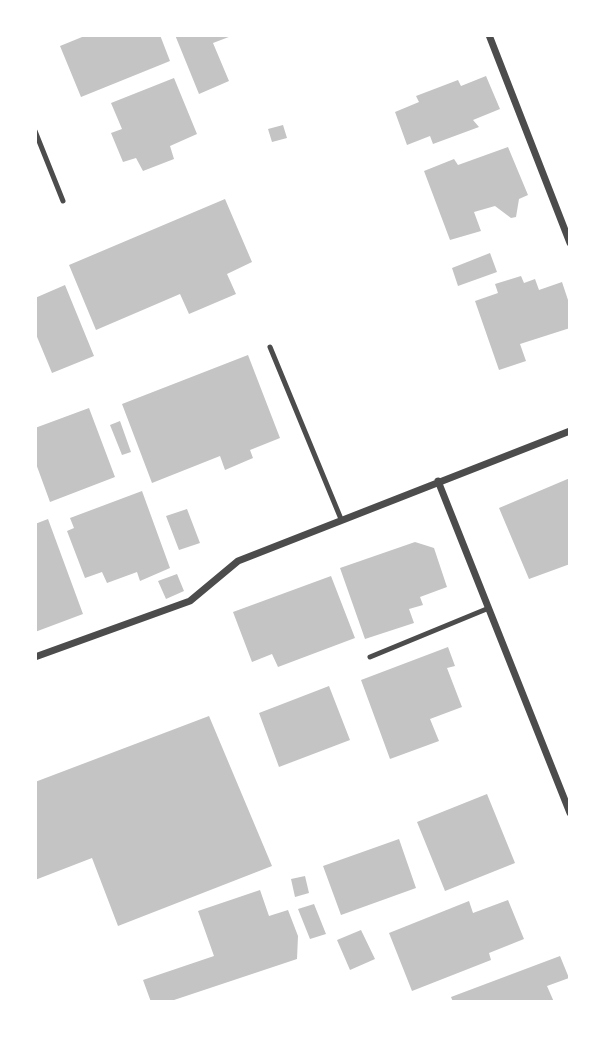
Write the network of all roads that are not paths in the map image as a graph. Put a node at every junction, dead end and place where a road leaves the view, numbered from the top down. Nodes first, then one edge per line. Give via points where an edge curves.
1 (489, 35) edge
2 (35, 131) edge
3 (63, 201) dead end
4 (570, 243) edge
5 (270, 347) dead end
6 (570, 431) edge
7 (438, 481) junction
8 (341, 519) junction
9 (489, 608) junction
10 (35, 657) edge
11 (370, 657) dead end
12 (570, 813) edge

1 - 4 street
2 - 3 lane
5 - 8 lane
6 - 7 street
7 - 8 street
7 - 9 street
8 - 10 street via 238,561 190,601
9 - 11 lane
9 - 12 street

